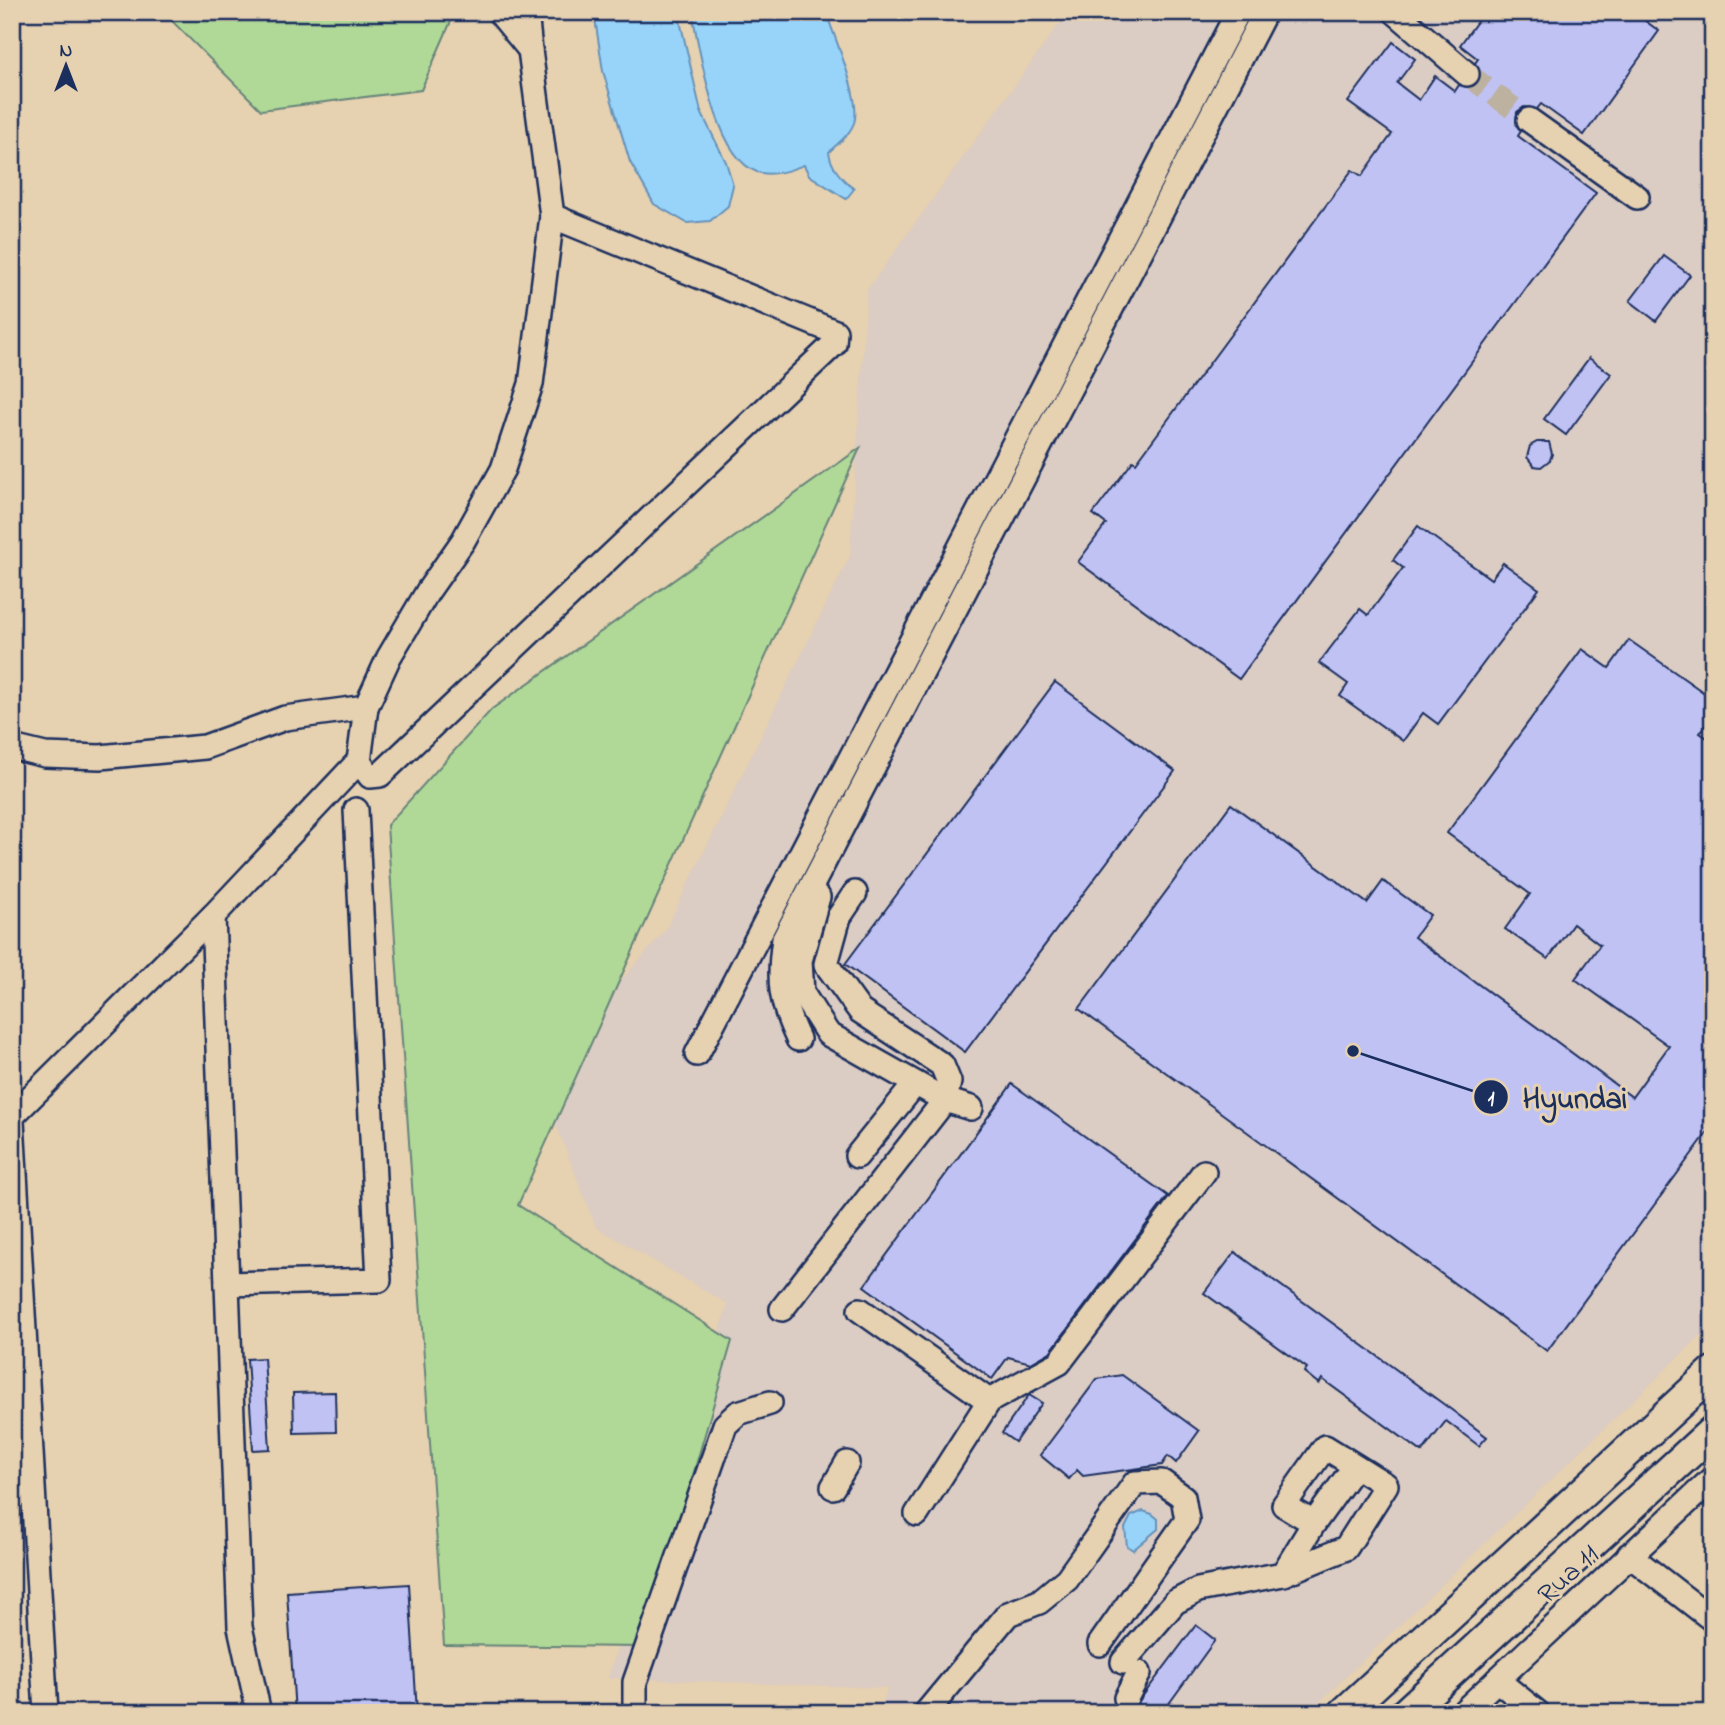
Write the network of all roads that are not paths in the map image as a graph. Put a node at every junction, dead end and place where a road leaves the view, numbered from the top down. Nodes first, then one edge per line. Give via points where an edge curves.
1 (499, 12) edge
2 (526, 12) edge
3 (1238, 12) edge
4 (1265, 12) edge
5 (1395, 12) edge
6 (530, 50) junction
7 (1467, 74) tunnel mouth
8 (1529, 120) tunnel mouth
9 (1637, 197) dead end
10 (552, 216) junction
11 (366, 707) junction
12 (12, 747) edge
13 (359, 761) junction
14 (870, 772) junction
15 (356, 810) dead end
16 (855, 893) dead end
17 (213, 916) junction
18 (798, 1039) dead end
19 (698, 1054) dead end
20 (915, 1084) junction
21 (944, 1100) junction
22 (971, 1108) dead end
23 (12, 1119) edge
24 (857, 1156) dead end
25 (1204, 1172) dead end
26 (227, 1284) junction
27 (782, 1309) dead end
28 (860, 1310) dead end
29 (1713, 1372) edge
30 (989, 1401) junction
31 (770, 1403) dead end
32 (1713, 1431) edge
33 (848, 1464) dead end
34 (1355, 1466) junction
35 (1713, 1478) edge
36 (833, 1487) dead end
37 (917, 1514) dead end
38 (1314, 1524) junction
39 (1629, 1555) junction
40 (1283, 1574) junction
41 (1713, 1620) edge
42 (1100, 1644) dead end
43 (1497, 1680) junction
44 (1126, 1698) dead end
45 (46, 1713) edge
46 (259, 1713) edge
47 (635, 1713) edge
48 (926, 1713) edge
49 (1344, 1713) edge
50 (1406, 1713) edge
51 (1462, 1713) edge
52 (1538, 1713) edge

1 - 6 street
2 - 6 street
3 - 19 street
4 - 14 street
5 - 7 street
6 - 10 street
8 - 9 street
10 - 11 street via 531,384 503,469 388,657
10 - 13 street via 835,332 834,344 380,775 370,776
11 - 12 street via 285,718 205,747 100,757 45,755
11 - 13 street
13 - 17 street
14 - 18 street via 784,939 779,973 783,1007
14 - 20 street via 851,835 814,903 800,961 802,993 828,1034
15 - 26 street via 379,1280
16 - 21 street via 839,918 827,964 860,1011 942,1065 949,1082
17 - 23 street
17 - 26 street
20 - 21 street
20 - 24 street
21 - 22 street
21 - 27 street
23 - 45 street
25 - 30 street via 1059,1363
26 - 46 street via 240,1627
28 - 30 street
29 - 49 main road
30 - 37 street
31 - 47 street via 738,1413 725,1425 635,1682
32 - 50 main road
33 - 36 street
34 - 38 street
34 - 38 street via 1325,1447 1291,1495 1284,1505
34 - 40 street via 1387,1485 1346,1548
35 - 39 street, Rua 11
38 - 40 street
39 - 41 street
39 - 43 street, Rua 11
40 - 44 street via 1198,1590 1175,1602 1131,1667
42 - 48 street via 1187,1520 1183,1497 1161,1482 1135,1483 1067,1579 1039,1602 1008,1614
43 - 51 street, Rua 11
43 - 52 street

